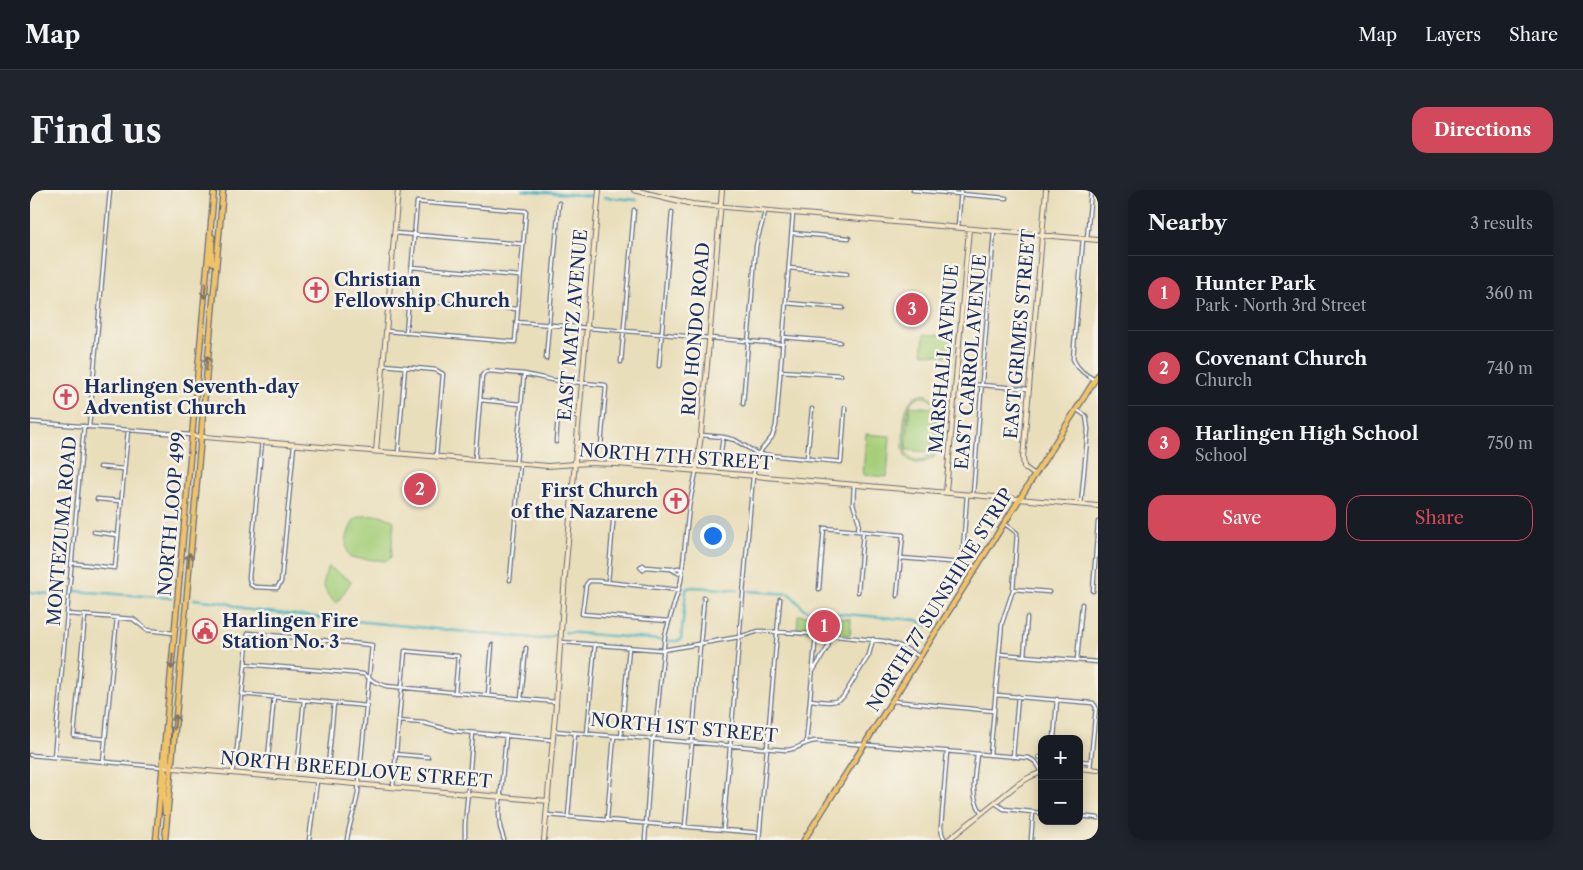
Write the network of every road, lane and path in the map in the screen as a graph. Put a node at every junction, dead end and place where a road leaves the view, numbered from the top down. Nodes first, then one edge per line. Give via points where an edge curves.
1 (110, 190) edge
2 (214, 190) edge
3 (223, 190) edge
4 (398, 190) edge
5 (598, 190) edge
6 (634, 190) edge
7 (722, 190) edge
8 (913, 190) edge
9 (961, 190) edge
10 (1046, 190) edge
11 (1092, 190) edge
12 (960, 194) junction
13 (1006, 198) dead end
14 (560, 203) dead end
15 (720, 207) junction
16 (634, 210) dead end
17 (765, 211) junction
18 (672, 212) dead end
19 (793, 213) junction
20 (958, 227) junction
21 (969, 229) junction
22 (211, 231) junction
23 (994, 231) junction
24 (395, 233) junction
25 (792, 233) junction
26 (414, 234) junction
27 (1042, 235) junction
28 (849, 238) dead end
29 (1085, 239) junction
30 (1098, 240) edge
31 (523, 244) junction
32 (216, 264) junction
33 (412, 267) junction
34 (789, 268) junction
35 (847, 274) dead end
36 (520, 276) junction
37 (409, 300) junction
38 (786, 303) junction
39 (844, 308) dead end
40 (517, 309) junction
41 (516, 322) junction
42 (549, 325) junction
43 (587, 328) junction
44 (386, 331) junction
45 (624, 331) junction
46 (406, 333) junction
47 (661, 335) junction
48 (783, 337) junction
49 (709, 339) junction
50 (749, 342) junction
51 (840, 342) dead end
52 (782, 344) junction
53 (546, 359) dead end
54 (621, 362) dead end
55 (384, 365) junction
56 (659, 366) dead end
57 (405, 367) junction
58 (780, 371) junction
59 (524, 374) junction
60 (840, 375) dead end
61 (1096, 377) edge
62 (582, 382) junction
63 (956, 383) junction
64 (982, 385) junction
65 (1030, 389) junction
66 (480, 400) junction
67 (521, 404) junction
68 (743, 404) dead end
69 (845, 408) dead end
70 (812, 409) dead end
71 (1076, 409) junction
72 (579, 417) junction
73 (30, 422) edge
74 (84, 426) junction
75 (89, 427) junction
76 (128, 430) junction
77 (701, 435) junction
78 (193, 436) junction
79 (201, 437) junction
80 (723, 437) junction
81 (262, 441) junction
82 (556, 442) dead end
83 (294, 445) junction
84 (601, 446) dead end
85 (376, 451) junction
86 (721, 451) dead end
87 (398, 453) junction
88 (758, 454) junction
89 (436, 456) junction
90 (807, 458) junction
91 (475, 460) junction
92 (518, 463) junction
93 (575, 464) junction
94 (100, 467) dead end
95 (124, 469) junction
96 (696, 471) junction
97 (1035, 475) junction
98 (753, 476) junction
99 (854, 484) junction
100 (946, 492) junction
101 (968, 494) junction
102 (973, 494) junction
103 (97, 499) dead end
104 (1020, 499) junction
105 (121, 501) junction
106 (1081, 504) junction
107 (1098, 506) edge
108 (614, 512) dead end
109 (1098, 522) edge
110 (1004, 523) junction
111 (858, 531) junction
112 (94, 532) dead end
113 (863, 532) junction
114 (118, 534) junction
115 (901, 558) junction
116 (71, 563) junction
117 (962, 563) junction
118 (645, 567) dead end
119 (977, 568) junction
120 (682, 571) junction
121 (510, 580) dead end
122 (608, 582) junction
123 (819, 589) dead end
124 (1013, 589) junction
125 (679, 590) junction
126 (1093, 591) dead end
127 (858, 592) dead end
128 (1049, 592) dead end
129 (897, 596) dead end
130 (704, 598) dead end
131 (780, 599) dead end
132 (1082, 604) dead end
133 (67, 614) junction
134 (85, 616) junction
135 (117, 618) junction
136 (1027, 618) dead end
137 (668, 621) junction
138 (777, 632) junction
139 (174, 633) junction
140 (183, 633) junction
141 (816, 634) junction
142 (832, 635) junction
143 (739, 637) junction
144 (873, 640) junction
145 (561, 642) junction
146 (700, 643) junction
147 (595, 644) junction
148 (492, 645) dead end
149 (526, 648) dead end
150 (629, 648) junction
151 (663, 650) junction
152 (999, 654) junction
153 (920, 656) junction
154 (1024, 656) junction
155 (1077, 660) junction
156 (1098, 662) edge
157 (245, 664) junction
158 (812, 672) junction
159 (369, 678) junction
160 (402, 688) junction
161 (454, 693) junction
162 (241, 694) junction
163 (996, 695) junction
164 (488, 696) junction
165 (1018, 696) junction
166 (274, 698) junction
167 (521, 699) junction
168 (1057, 699) junction
169 (304, 700) junction
170 (810, 700) junction
171 (892, 701) junction
172 (556, 702) junction
173 (334, 703) junction
174 (366, 706) junction
175 (994, 711) junction
176 (167, 715) junction
177 (398, 721) junction
178 (554, 731) junction
179 (473, 733) junction
180 (575, 733) junction
181 (587, 734) junction
182 (1054, 735) edge
183 (506, 736) junction
184 (614, 736) junction
185 (621, 737) junction
186 (106, 739) junction
187 (553, 740) junction
188 (652, 740) junction
189 (692, 743) junction
190 (806, 743) junction
191 (865, 745) junction
192 (730, 746) junction
193 (767, 748) junction
194 (947, 752) junction
195 (395, 754) junction
196 (977, 754) junction
197 (30, 755) edge
198 (990, 755) junction
199 (54, 757) junction
200 (428, 757) dead end
201 (1013, 757) junction
202 (268, 758) dead end
203 (1083, 761) edge
204 (103, 762) junction
205 (298, 762) dead end
206 (1091, 762) junction
207 (1038, 763) edge
208 (328, 766) dead end
209 (162, 767) junction
210 (171, 768) junction
211 (1083, 768) edge
212 (1090, 769) junction
213 (1098, 770) edge
214 (232, 773) junction
215 (1038, 774) edge
216 (317, 781) junction
217 (359, 784) junction
218 (393, 787) junction
219 (468, 793) junction
220 (501, 796) junction
221 (548, 801) junction
222 (995, 803) junction
223 (1033, 812) junction
224 (1038, 812) edge
225 (982, 813) junction
226 (546, 815) junction
227 (1083, 816) edge
228 (568, 817) junction
229 (1098, 818) edge
230 (607, 820) junction
231 (166, 822) junction
232 (646, 823) junction
233 (685, 827) junction
234 (723, 830) junction
235 (760, 833) junction
236 (949, 839) edge
237 (156, 840) edge
238 (164, 840) edge
239 (309, 840) edge
240 (347, 840) edge
241 (465, 840) edge
242 (504, 840) edge
243 (544, 840) edge
244 (645, 840) edge
245 (759, 840) edge
246 (804, 840) edge
247 (1031, 840) edge

1 - 75 street, MONTEZUMA ROAD
2 - 22 main road, NORTH LOOP 499
3 - 32 main road, NORTH LOOP 499
4 - 24 street
5 - 43 street, EAST MATZ AVENUE
6 - 15 street
7 - 15 street, RIO HONDO ROAD
8 - 12 street
9 - 12 street
10 - 27 street, EAST GRIMES STREET
11 - 29 street
12 - 13 street
12 - 20 street
14 - 42 street
15 - 17 street
15 - 49 street, RIO HONDO ROAD
16 - 45 street
17 - 19 street
17 - 50 street via 756,247
18 - 47 street
19 - 20 street
19 - 25 street
20 - 21 street
21 - 23 street
21 - 63 street, MARSHALL AVENUE
22 - 32 main road via 212,262
22 -> 78 main road, NORTH LOOP 499
23 - 27 street
23 - 64 street, EAST CARROL AVENUE
24 - 26 street
24 - 44 street
25 - 28 street
25 - 34 street
26 - 31 street
26 - 31 street via 417,202 526,211
26 - 33 street
27 - 29 street
27 - 65 street, EAST GRIMES STREET
29 - 30 street
29 - 61 street via 1073,359 1083,373
31 - 36 street
79 -> 32 main road, NORTH LOOP 499
33 - 36 street
33 - 37 street
34 - 35 street
34 - 38 street
36 - 40 street
37 - 40 street
37 - 46 street
38 - 39 street
38 - 48 street
40 - 41 street
41 - 42 street
41 - 46 street via 515,342
42 - 43 street
42 - 53 street
43 - 45 street
43 - 62 street, EAST MATZ AVENUE
44 - 46 street
44 - 55 street
45 - 47 street
45 - 54 street
47 - 49 street
47 - 56 street
48 - 51 street
48 - 52 street
49 - 50 street
49 - 77 street, RIO HONDO ROAD
50 - 52 street
50 - 68 street
52 - 58 street
55 - 57 street
55 - 85 street
57 - 87 street
57 - 89 street via 436,370 443,374
58 - 60 street
58 - 88 street via 776,426 772,437
59 - 62 street
59 - 66 street via 484,373
59 - 67 street
61 - 71 main road, NORTH 77 SUNSHINE STRIP
62 - 72 street, EAST MATZ AVENUE
62 - 84 street via 606,386
63 - 64 street
63 - 100 street, MARSHALL AVENUE
64 - 65 street
64 - 102 street, EAST CARROL AVENUE
65 - 97 street, EAST GRIMES STREET via 1023,464
66 - 67 street
66 - 91 street
67 - 92 street
69 - 90 street via 841,462
70 - 90 street
71 - 97 main road, NORTH 77 SUNSHINE STRIP
71 - 106 street via 1088,420
72 - 82 street via 558,415
72 - 93 street, EAST MATZ AVENUE
73 - 74 street
74 - 75 street
74 - 116 street, MONTEZUMA ROAD
75 - 76 street
76 - 78 street
76 - 95 street
77 - 80 street
77 - 96 street, RIO HONDO ROAD
78 - 79 street, NORTH 7TH STREET
78 - 139 main road, NORTH LOOP 499
79 - 81 street, NORTH 7TH STREET
140 -> 79 main road, NORTH LOOP 499
80 - 86 street
80 - 88 street via 735,440
81 - 83 street, NORTH 7TH STREET
81 - 83 street via 249,578 255,587 274,588 280,584
83 - 85 street, NORTH 7TH STREET
85 - 87 street, NORTH 7TH STREET
87 - 89 street, NORTH 7TH STREET
88 - 90 street
88 - 98 street
89 - 91 street, NORTH 7TH STREET
91 - 92 street, NORTH 7TH STREET
92 - 93 street, NORTH 7TH STREET
92 - 121 street
93 - 96 street, NORTH 7TH STREET
93 - 145 street, EAST MATZ AVENUE
94 - 95 street
95 - 105 street
96 - 98 street, NORTH 7TH STREET
96 - 120 street
97 - 104 main road, NORTH 77 SUNSHINE STRIP
98 - 99 street, NORTH 7TH STREET
98 - 143 street
99 - 100 street, NORTH 7TH STREET
99 - 111 street via 853,504 859,522
100 - 101 street, NORTH 7TH STREET
101 - 102 street, NORTH 7TH STREET
101 - 117 street, EAST CARROL AVENUE
102 - 104 street, NORTH 7TH STREET
103 - 105 street
104 - 106 street, NORTH 7TH STREET
104 - 110 main road, NORTH 77 SUNSHINE STRIP
105 - 114 street
106 - 107 street, NORTH 7TH STREET
108 - 122 street
109 - 126 street
110 - 119 main road, NORTH 77 SUNSHINE STRIP
110 - 124 street via 1017,533
111 - 113 street
111 - 123 street via 824,528
112 - 114 street
113 - 115 street via 903,534
113 - 127 street
114 - 116 street via 115,568
115 - 117 street
115 - 129 street
116 - 133 street, MONTEZUMA ROAD
117 - 119 street
118 - 120 street
119 - 153 main road, NORTH 77 SUNSHINE STRIP
120 - 125 street
122 - 125 street
122 - 137 street via 587,583 582,614
124 - 128 street
124 - 152 street via 1002,623
125 - 137 street
130 - 146 street
131 - 138 street
132 - 155 street
133 - 134 street
133 - 199 street, MONTEZUMA ROAD
134 - 135 street
134 - 186 street via 74,736
135 - 139 street via 133,620 147,630
135 - 186 street
136 - 154 street
137 - 151 street
138 - 141 street
138 - 143 street via 757,631
138 - 193 street
139 - 140 main road
139 -> 176 main road, NORTH LOOP 499
210 -> 140 main road, NORTH LOOP 499
141 - 142 street
141 - 158 street
142 - 144 street
142 - 158 street
143 - 146 street
143 - 192 street
144 - 153 street via 895,643
144 - 170 street via 865,662 843,697 833,702
145 - 147 street
145 - 172 street, EAST MATZ AVENUE
146 - 151 street
146 - 189 street
147 - 150 street
147 - 181 street
148 - 164 street
149 - 167 street
150 - 151 street
150 - 185 street
151 - 188 street
152 - 154 street
152 - 163 street
153 - 171 main road, NORTH 77 SUNSHINE STRIP
154 - 155 street
155 - 156 street
157 - 159 street via 355,673
157 - 159 street via 248,633 372,645
157 - 162 street
158 - 170 street
159 - 160 street via 382,685
159 - 174 street
160 - 161 street
160 - 161 street via 405,651 440,654 458,656
160 - 177 street
161 - 164 street
162 - 166 street
162 - 214 street
163 - 165 street
163 - 175 street
164 - 167 street
165 - 168 street
165 - 201 street
166 - 169 street
166 - 202 street
167 - 172 street
168 - 182 street
168 - 206 street via 1096,705
169 - 173 street
169 - 205 street
170 - 190 street
171 - 175 street
171 - 191 main road, NORTH 77 SUNSHINE STRIP
172 - 178 street, EAST MATZ AVENUE
173 - 174 street
173 - 208 street
174 - 217 street
175 - 198 street
176 - 209 main road, NORTH LOOP 499
176 - 210 main road via 167,762
177 - 179 street
177 - 195 street
178 - 180 street, NORTH 1ST STREET
178 - 187 street, EAST MATZ AVENUE
179 - 183 street
179 - 219 street
180 - 181 street, NORTH 1ST STREET
180 - 228 street
181 - 184 street, NORTH 1ST STREET
183 - 187 street
183 - 220 street
184 - 185 street, NORTH 1ST STREET
184 - 230 street
185 - 188 street, NORTH 1ST STREET
186 - 204 street
187 - 221 street, EAST MATZ AVENUE
188 - 189 street, NORTH 1ST STREET
188 - 232 street
189 - 192 street, NORTH 1ST STREET
189 - 233 street
190 - 191 street, NORTH 1ST STREET
190 - 193 street, NORTH 1ST STREET via 791,750
191 - 194 street, NORTH 1ST STREET
191 - 246 main road, NORTH 77 SUNSHINE STRIP
192 - 193 street, NORTH 1ST STREET
192 - 234 street
193 - 235 street
194 - 196 street, NORTH 1ST STREET
194 - 236 street via 941,827 942,834
195 - 200 street
195 - 218 street
196 - 198 street, NORTH 1ST STREET
196 - 225 street via 975,802
197 - 199 street
198 - 201 street, NORTH 1ST STREET
199 - 204 street
201 - 207 street, NORTH 1ST STREET
203 - 206 street
204 - 209 street
206 - 212 street
209 - 210 street, NORTH BREEDLOVE STREET
209 - 231 main road via 166,774
209 - 237 main road, NORTH LOOP 499
210 - 214 street, NORTH BREEDLOVE STREET
210 - 231 main road, NORTH LOOP 499
211 - 212 street
212 - 213 street
214 - 216 street, NORTH BREEDLOVE STREET
215 - 222 street via 1022,781
216 - 217 street, NORTH BREEDLOVE STREET
216 - 239 street
217 - 218 street, NORTH BREEDLOVE STREET
217 - 240 street
218 - 219 street, NORTH BREEDLOVE STREET
219 - 220 street, NORTH BREEDLOVE STREET
219 - 241 street
220 - 221 street, NORTH BREEDLOVE STREET
220 - 242 street via 500,824
221 - 226 street, EAST MATZ AVENUE
222 - 223 street via 1004,809
222 - 225 street
223 - 224 street
223 - 247 street
225 - 236 street
226 - 228 street
226 - 243 street, EAST MATZ AVENUE
227 - 229 street
228 - 230 street
230 - 232 street
231 - 238 main road, NORTH LOOP 499
232 - 233 street
232 - 244 street
233 - 234 street
234 - 235 street
235 - 245 street

